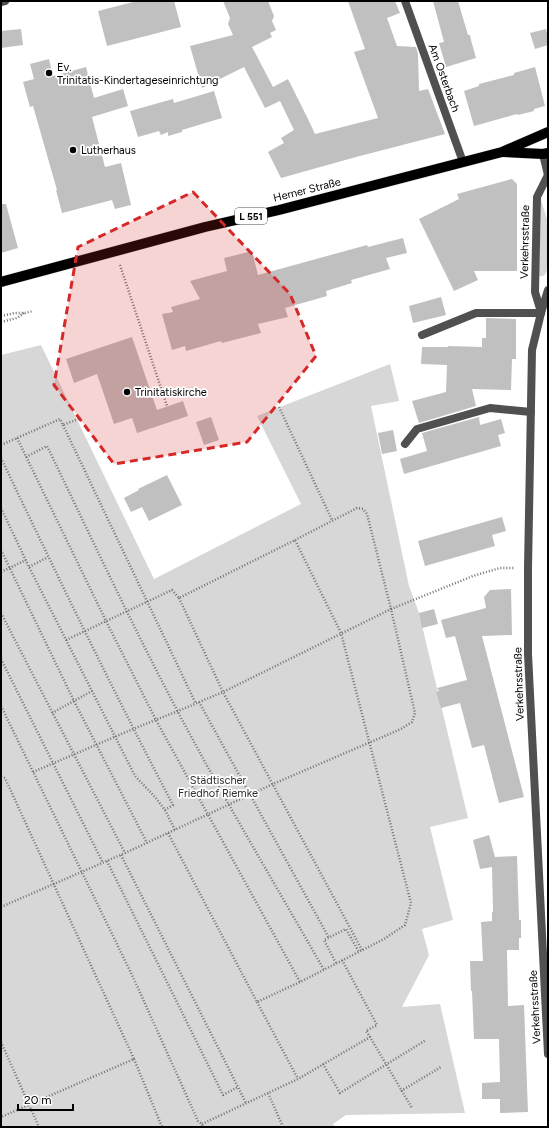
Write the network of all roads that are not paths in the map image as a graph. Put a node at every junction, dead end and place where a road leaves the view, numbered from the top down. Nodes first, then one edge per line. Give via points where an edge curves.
1 (4, 1) edge
2 (406, 1) edge
3 (1, 2) edge
4 (548, 132) edge
5 (502, 152) junction
6 (546, 153) edge
7 (464, 162) junction
8 (548, 175) edge
9 (1, 282) edge
10 (548, 290) edge
11 (541, 312) junction
12 (422, 336) dead end
13 (530, 412) junction
14 (405, 444) dead end
15 (548, 1054) edge

1 - 3 street
2 - 7 street, Am Osterbach
4 - 5 main road, Herner Straße / L 551
5 - 6 main road, Herner Straße / L 551
5 - 7 main road, Herner Straße / L 551
6 - 8 street, Verkehrsstraße
7 - 9 main road, Herner Straße / L 551 via 205,227
8 - 11 street, Verkehrsstraße via 537,197 535,292
10 - 11 street, Verkehrsstraße
11 - 12 street via 476,313
11 - 13 street, Verkehrsstraße via 532,350
13 - 14 street via 490,408 417,429
13 - 15 street, Verkehrsstraße via 528,654

